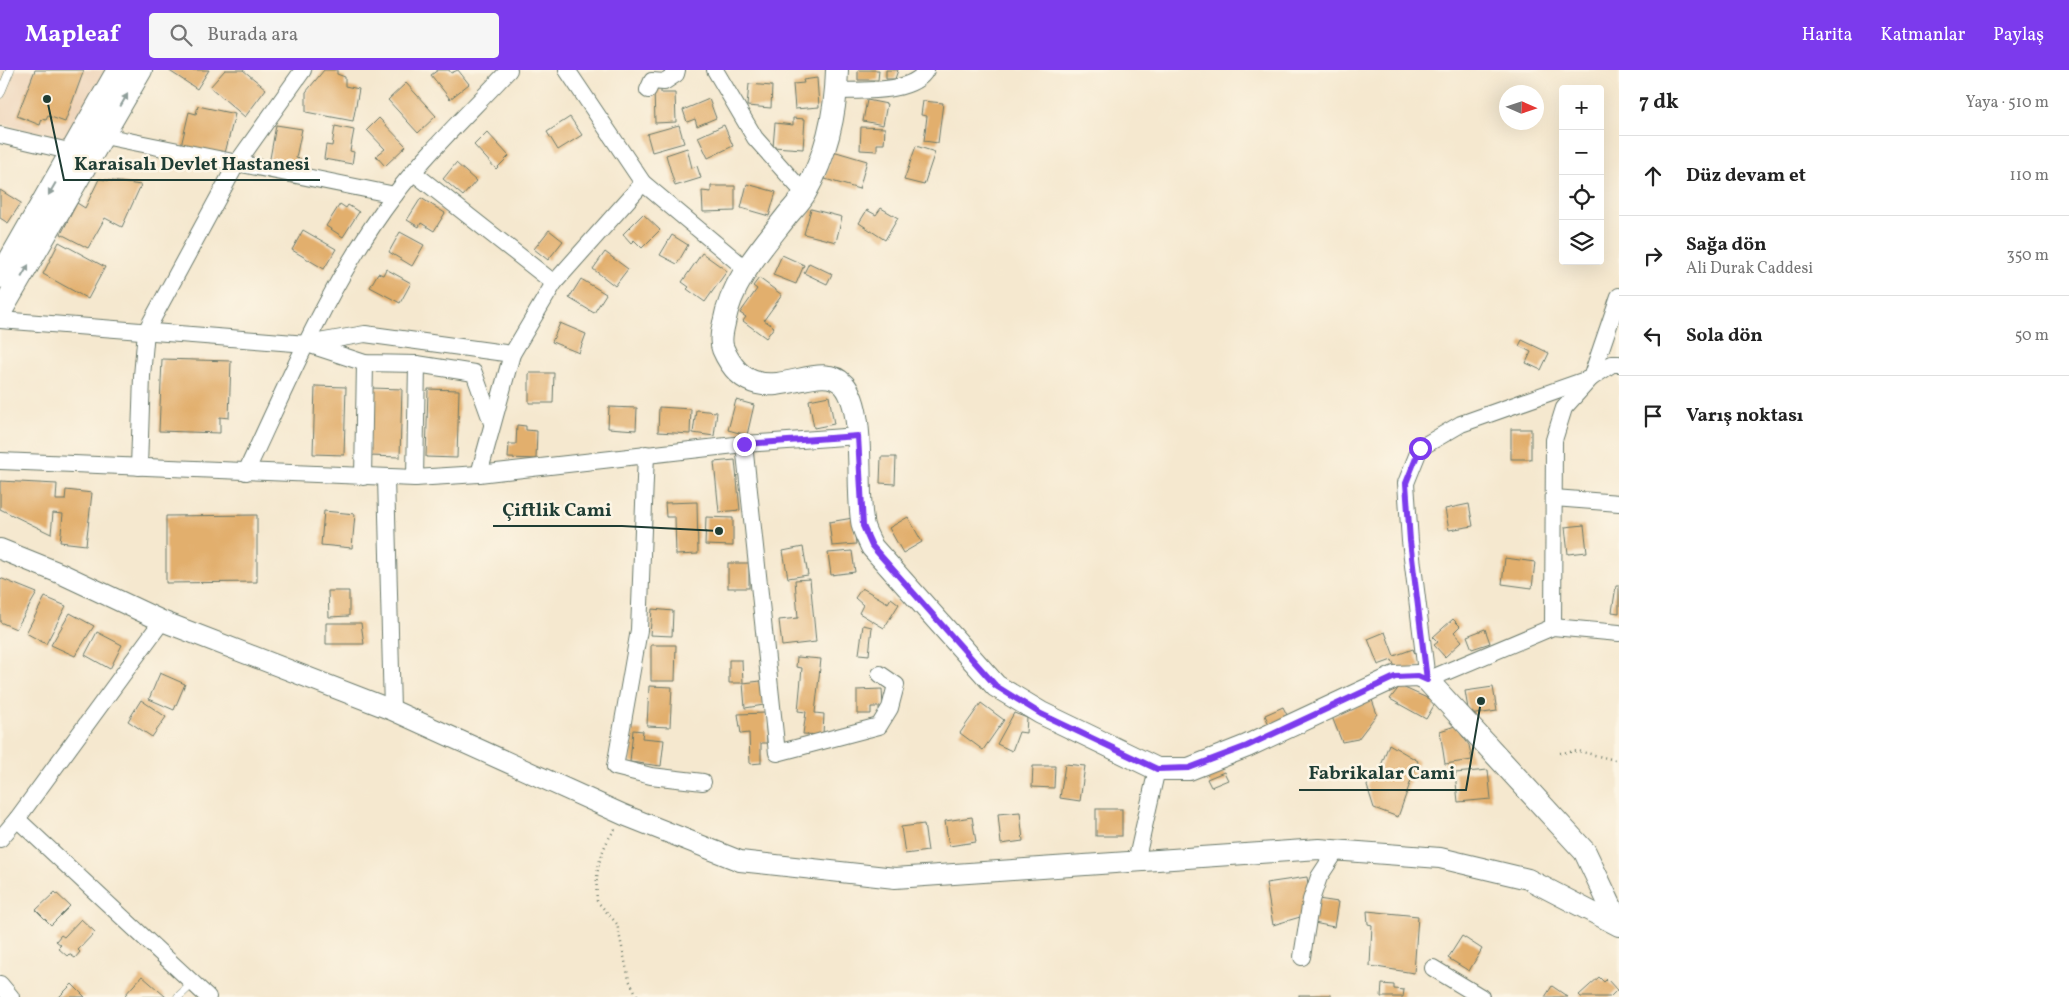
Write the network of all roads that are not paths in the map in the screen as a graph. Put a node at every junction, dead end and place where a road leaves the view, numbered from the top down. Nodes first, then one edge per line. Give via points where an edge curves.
1 (10, 70) edge
2 (118, 70) edge
3 (141, 70) edge
4 (302, 70) edge
5 (509, 70) edge
6 (568, 70) edge
7 (677, 70) edge
8 (716, 70) edge
9 (926, 70) edge
10 (837, 81) edge
11 (648, 90) dead end
12 (0, 94) edge
13 (0, 135) edge
14 (104, 136) junction
15 (73, 152) junction
16 (237, 163) junction
17 (414, 173) junction
18 (643, 183) junction
19 (804, 194) junction
20 (395, 195) junction
21 (746, 269) junction
22 (0, 278) edge
23 (554, 283) junction
24 (1619, 296) edge
25 (0, 313) edge
26 (0, 320) edge
27 (146, 331) junction
28 (307, 344) junction
29 (512, 354) junction
30 (365, 363) junction
31 (417, 364) junction
32 (1619, 364) edge
33 (1591, 378) junction
34 (492, 423) junction
35 (858, 436) junction
36 (744, 444) junction
37 (646, 454) junction
38 (0, 461) edge
39 (139, 467) junction
40 (246, 472) junction
41 (478, 474) junction
42 (364, 477) junction
43 (386, 477) junction
44 (415, 478) junction
45 (1554, 498) junction
46 (1619, 503) edge
47 (0, 535) edge
48 (0, 549) edge
49 (62, 574) junction
50 (162, 620) junction
51 (1553, 627) junction
52 (1619, 634) edge
53 (880, 674) dead end
54 (1427, 680) junction
55 (392, 710) junction
56 (1157, 769) junction
57 (703, 782) dead end
58 (17, 820) junction
59 (0, 839) edge
60 (1336, 851) junction
61 (1136, 862) junction
62 (1619, 925) edge
63 (1302, 957) dead end
64 (1434, 968) dead end
65 (194, 983) junction
66 (0, 984) edge
67 (11, 997) edge
68 (178, 997) edge
69 (208, 997) edge
70 (1481, 997) edge

1 - 12 lane
2 - 15 main road
14 -> 3 main road
4 - 16 street
5 - 17 street
6 - 18 street
7 - 11 street via 664,82 652,82
8 - 19 street via 756,138
9 - 10 street via 911,84 896,88
10 - 19 main road via 830,132
13 - 15 street
14 - 16 street
25 -> 14 main road
15 -> 22 main road
16 - 20 street
16 - 27 street
17 - 20 street
17 - 23 street
18 - 21 street
18 - 23 street
19 - 21 main road
20 - 28 street via 358,248
21 - 35 main road via 726,306 722,331 723,348 739,374 757,383 777,385 826,375 837,378 845,386 853,406
23 - 29 street
24 - 33 street
26 - 27 street
27 - 28 street
27 - 39 street
28 - 29 street via 365,334
28 - 30 street
28 - 40 street
29 - 34 street
30 - 31 street
30 - 42 street
31 - 34 street via 474,373
31 - 44 street
32 - 33 street via 1612,364
33 - 45 street via 1564,408 1554,440
33 - 54 street via 1461,424 1420,448 1406,483
34 - 41 street
35 - 36 street
35 - 56 main road via 863,526 872,546 989,679 1041,714
36 - 37 street
36 - 53 street via 777,753 879,726 890,708 896,685
37 - 41 street
37 - 57 street via 639,630 615,767 650,776
38 - 39 street
39 - 40 street
40 - 42 street
41 - 44 street
42 - 43 street
43 - 44 street
43 - 55 street
45 - 46 street
45 - 51 street
47 - 49 street
48 - 49 street
49 - 50 street
50 - 55 street
50 - 58 street
51 - 52 street
51 - 54 street
54 - 56 main road via 1418,676 1395,677 1247,746 1189,768
54 - 62 main road via 1585,852
55 - 61 street via 624,815 740,861 895,878
56 - 61 street
58 - 59 street
58 - 65 street
60 - 61 street via 1318,849
60 - 62 street via 1440,858 1528,879
60 - 63 street via 1319,877 1311,900
64 - 70 street
65 - 68 lane
65 - 69 street
66 - 67 street

